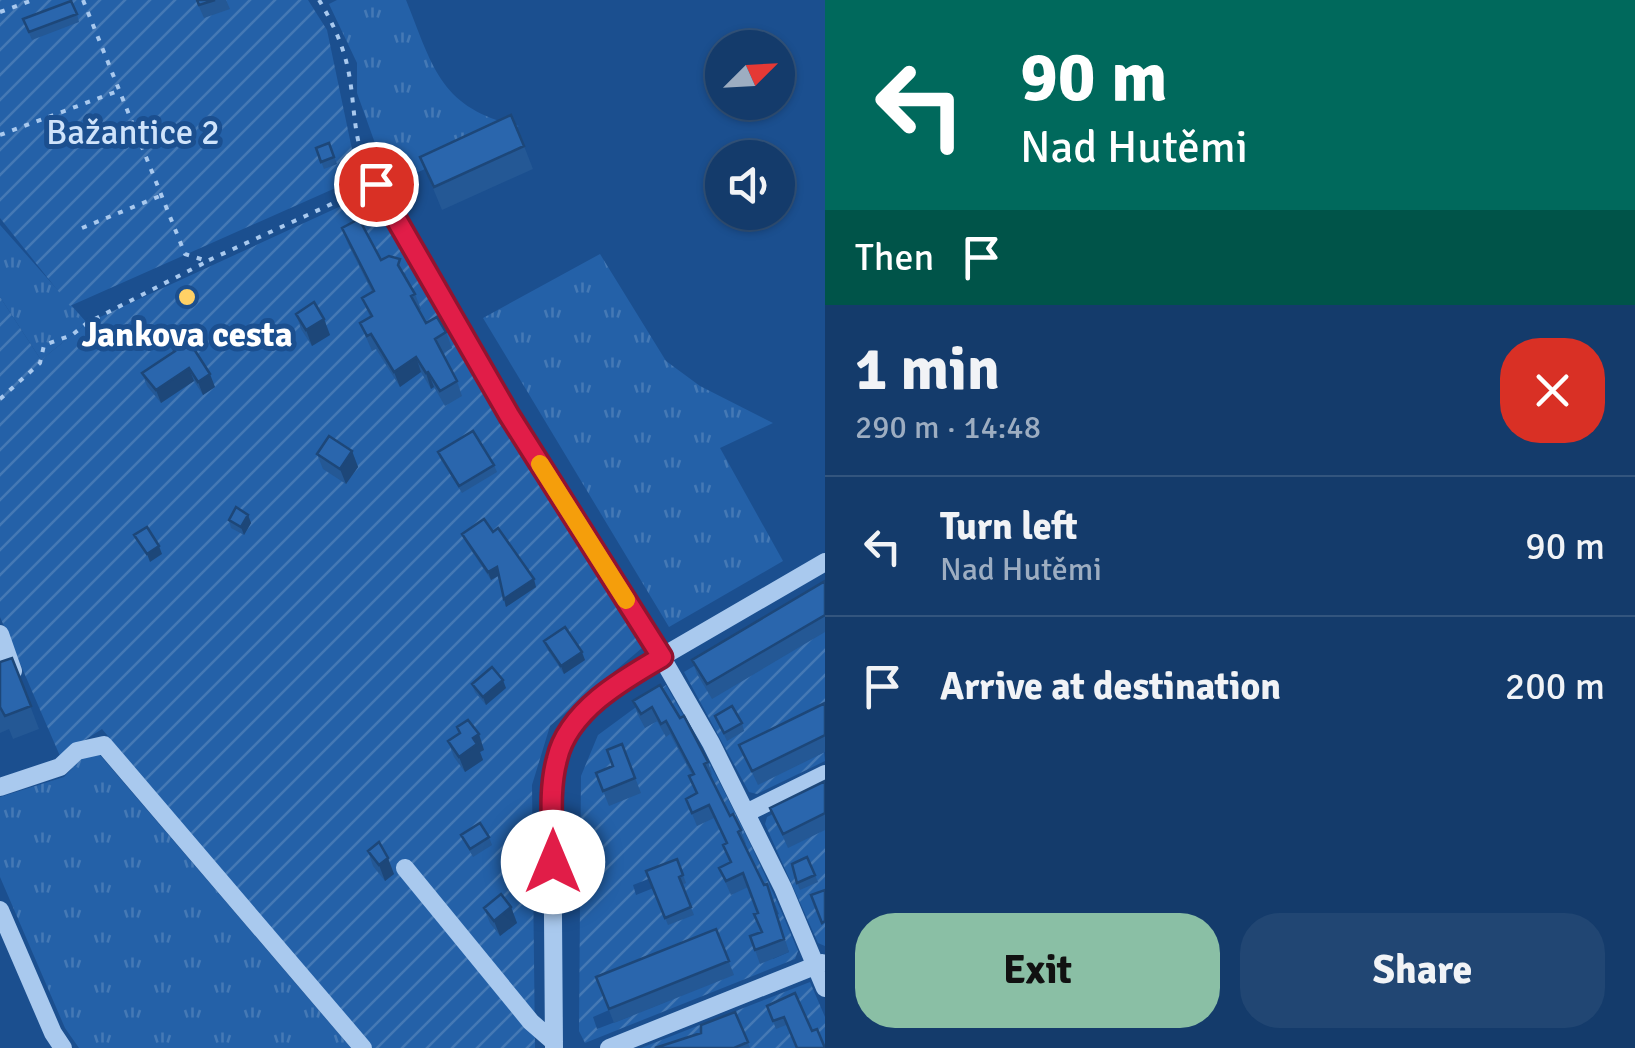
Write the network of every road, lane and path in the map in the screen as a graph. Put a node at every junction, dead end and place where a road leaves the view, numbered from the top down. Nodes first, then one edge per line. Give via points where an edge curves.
1 (33, 0) edge
2 (83, 0) edge
3 (319, 0) edge
4 (0, 12) edge
5 (118, 91) junction
6 (0, 136) edge
7 (376, 184) junction
8 (160, 196) junction
9 (82, 228) dead end
10 (207, 261) junction
11 (0, 399) edge
12 (825, 562) edge
13 (0, 634) edge
14 (662, 657) junction
15 (0, 676) edge
16 (825, 774) edge
17 (0, 787) edge
18 (746, 813) junction
19 (406, 868) dead end
20 (0, 910) edge
21 (820, 964) edge
22 (825, 988) edge
23 (554, 1045) edge
24 (63, 1048) edge
25 (364, 1048) edge
26 (610, 1048) edge

1 - 4 path
2 - 5 path
3 - 7 path via 335,28 356,131
5 - 6 path
5 - 8 path
7 - 10 path
7 - 14 street via 509,415
8 - 9 path
8 - 10 path via 185,254
10 - 11 path via 44,345 40,363
12 - 14 street
13 - 15 street via 13,671
14 - 18 street
14 - 23 street via 582,715 557,756
16 - 18 street
17 - 25 street via 104,745
18 - 21 street
19 - 23 street
20 - 24 street
21 - 22 street
21 - 26 street

